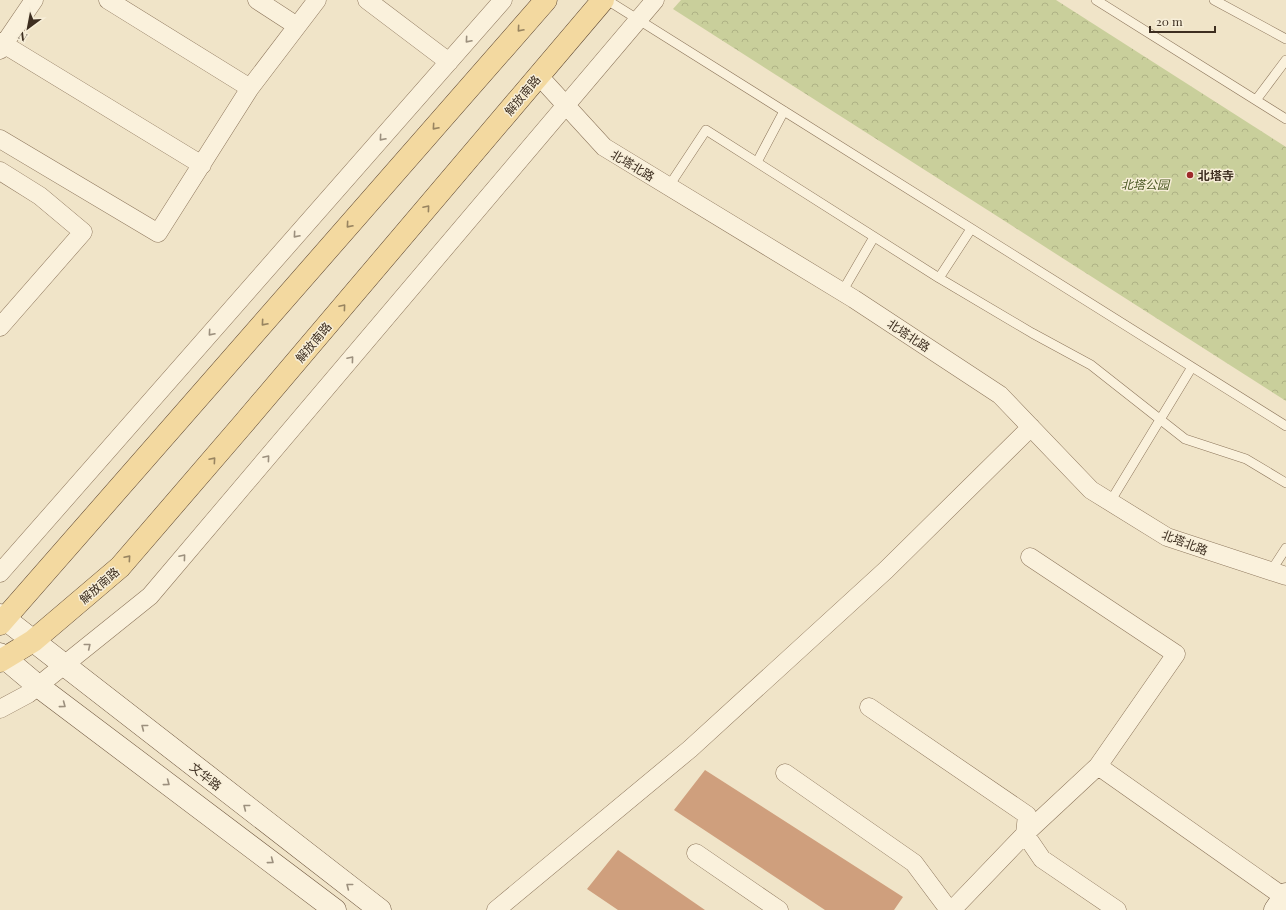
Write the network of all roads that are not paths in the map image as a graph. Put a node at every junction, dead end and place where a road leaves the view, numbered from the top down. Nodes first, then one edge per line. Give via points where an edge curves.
1 (34, 0) edge
2 (108, 0) edge
3 (257, 0) edge
4 (317, 0) edge
5 (367, 0) edge
6 (503, 0) edge
7 (546, 0) edge
8 (603, 0) edge
9 (607, 0) edge
10 (655, 0) edge
11 (1097, 0) edge
12 (1214, 0) edge
13 (638, 20) junction
14 (297, 26) junction
15 (1286, 39) edge
16 (1, 46) edge
17 (1286, 60) edge
18 (449, 62) junction
19 (539, 76) junction
20 (250, 88) junction
21 (1256, 100) junction
22 (566, 105) junction
23 (784, 111) junction
24 (1286, 119) edge
25 (0, 139) edge
26 (757, 162) junction
27 (202, 165) junction
28 (0, 171) edge
29 (669, 186) junction
30 (971, 228) junction
31 (874, 237) junction
32 (939, 278) junction
33 (842, 292) junction
34 (0, 327) edge
35 (1192, 367) junction
36 (1160, 420) junction
37 (1286, 426) edge
38 (1031, 428) junction
39 (1286, 483) edge
40 (1110, 502) junction
41 (1286, 548) edge
42 (1030, 557) dead end
43 (0, 573) edge
44 (1278, 574) edge
45 (2, 619) edge
46 (33, 641) junction
47 (2, 658) edge
48 (64, 665) junction
49 (38, 686) junction
50 (870, 707) dead end
51 (0, 709) edge
52 (1098, 766) junction
53 (785, 773) dead end
54 (1024, 834) junction
55 (696, 853) dead end
56 (1281, 901) edge
57 (335, 910) edge
58 (380, 910) edge
59 (496, 910) edge
60 (779, 910) edge
61 (949, 910) edge
62 (952, 910) edge
63 (1117, 910) edge

1 - 16 street
2 - 20 street
3 - 14 street
4 - 14 street
5 - 18 street
6 -> 18 street
7 -> 45 main road
8 - 19 main road, 解放南路
9 - 13 lane
10 - 13 street
11 - 21 lane
12 - 15 lane
13 - 22 street
13 - 23 lane
14 - 20 street
16 - 27 street
17 - 21 lane
18 -> 43 street
19 - 22 street, 北塔北路
46 -> 19 main road, 解放南路 via 120,567
20 - 27 street
21 - 24 lane
22 - 29 street, 北塔北路 via 604,147
48 -> 22 street via 150,596
23 - 26 lane
23 - 30 lane
25 - 27 street via 158,233
26 - 29 lane via 706,130
26 - 31 lane
28 - 34 street via 40,196 83,232
29 - 33 street, 北塔北路
30 - 32 lane
30 - 35 lane
31 - 32 lane
31 - 33 lane
32 - 36 lane via 1091,365
33 - 38 street, 北塔北路 via 1000,395
35 - 36 lane
35 - 37 lane
36 - 39 lane via 1185,439 1246,459
36 - 40 lane
38 - 40 street, 北塔北路 via 1091,490
38 - 59 street via 886,570 696,744
40 - 44 street, 北塔北路 via 1166,538
41 - 44 lane
42 - 52 street via 1176,654
45 - 46 main road, 文华路
46 - 47 main road, 解放南路
46 - 48 main road, 文华路
47 - 49 main road
48 - 49 street
58 -> 48 main road, 文华路
49 - 51 street
49 -> 57 main road
50 - 54 street via 1027,815
52 - 54 street
52 - 56 street
53 - 61 street via 914,863
54 - 62 street
54 - 63 street via 1042,859
55 - 60 street

